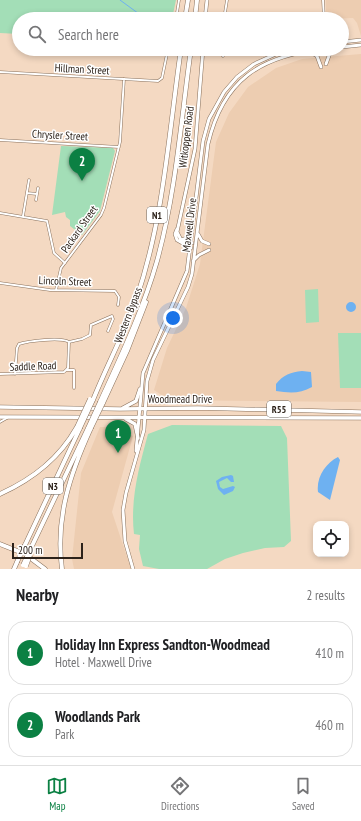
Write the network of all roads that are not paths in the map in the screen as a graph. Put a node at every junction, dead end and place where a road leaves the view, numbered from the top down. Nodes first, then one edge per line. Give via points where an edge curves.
1 (179, 0) edge
2 (188, 0) edge
3 (197, 0) edge
4 (207, 0) edge
5 (227, 0) edge
6 (324, 0) edge
7 (177, 12) edge
8 (186, 12) edge
9 (195, 12) edge
10 (206, 12) edge
11 (225, 12) edge
12 (324, 12) edge
13 (361, 40) edge
14 (349, 41) edge
15 (361, 45) edge
16 (349, 46) edge
17 (167, 56) edge
18 (180, 56) edge
19 (190, 56) edge
20 (202, 56) edge
21 (272, 56) edge
22 (284, 56) edge
23 (317, 56) edge
24 (329, 56) edge
25 (326, 64) dead end
26 (321, 67) dead end
27 (0, 72) edge
28 (124, 79) junction
29 (0, 140) edge
30 (119, 147) junction
31 (200, 170) junction
32 (205, 171) junction
33 (29, 180) dead end
34 (38, 188) dead end
35 (27, 193) junction
36 (37, 194) junction
37 (36, 200) dead end
38 (0, 213) edge
39 (23, 217) junction
40 (178, 227) junction
41 (192, 231) junction
42 (197, 232) junction
43 (181, 240) junction
44 (191, 243) junction
45 (196, 244) junction
46 (209, 244) dead end
47 (190, 247) junction
48 (195, 249) junction
49 (209, 250) dead end
50 (193, 261) junction
51 (65, 263) junction
52 (150, 282) joint
53 (0, 283) edge
54 (56, 290) junction
55 (118, 305) dead end
56 (108, 331) dead end
57 (69, 342) junction
58 (66, 370) junction
59 (104, 373) joint
60 (0, 374) edge
61 (15, 374) junction
62 (74, 388) dead end
63 (140, 389) junction
64 (0, 407) edge
65 (140, 408) junction
66 (146, 408) junction
67 (120, 409) junction
68 (361, 412) edge
69 (0, 417) edge
70 (10, 417) junction
71 (119, 418) junction
72 (140, 418) junction
73 (146, 418) junction
74 (361, 418) edge
75 (0, 422) edge
76 (78, 427) junction
77 (89, 428) junction
78 (138, 438) junction
79 (136, 457) junction
80 (0, 493) edge
81 (0, 544) edge
82 (23, 567) edge
83 (14, 569) edge
84 (45, 569) edge
85 (62, 569) edge
86 (132, 569) edge

1 - 7 street
2 - 8 highway
3 - 9 highway
4 - 10 main road
5 - 11 street
6 - 12 street
13 - 14 main road
15 - 16 main road
17 - 28 street, Hillman Street via 162,78 156,81
18 - 59 highway, Western Bypass / N1 via 165,171 152,238 137,296
19 - 52 highway, Western Bypass / N1 via 169,211
20 - 40 main road, Witkoppen Road via 195,149
21 - 31 main road, Maxwell Drive via 254,64 237,77 224,92 207,126
22 - 32 main road, Maxwell Drive via 268,62 246,76 223,102 213,123
23 - 26 main road
24 - 25 main road
27 - 28 street, Hillman Street
28 - 30 street, Packard Street
29 - 30 street, Chrysler Street
30 - 51 street, Packard Street via 103,212
31 - 32 main road
31 - 41 main road, Maxwell Drive
32 - 42 main road, Maxwell Drive
33 - 35 street
34 - 36 street
35 - 36 street
35 - 39 street
36 - 37 street
38 - 39 street
39 - 51 street via 49,223 54,253
40 - 43 main road, Witkoppen Road via 177,234
40 - 47 main road, Witkoppen Road via 175,232 176,239
41 - 43 main road via 189,237
41 - 44 main road, Maxwell Drive
42 - 45 main road, Maxwell Drive
42 - 46 main road via 200,238
43 - 44 main road
44 - 45 main road
44 - 47 main road, Maxwell Drive
45 - 48 main road, Maxwell Drive
47 - 48 main road, Witkoppen Road
47 - 63 main road, Maxwell Drive via 185,276 147,361
48 - 50 main road, Maxwell Drive
49 - 50 main road
50 - 66 main road, Maxwell Drive via 188,287 149,373
51 - 54 street, Packard Street via 59,271
52 - 77 highway, Western Bypass / N3, bridge via 124,350
53 - 54 street, Lincoln Street
54 - 55 street, Lincoln Street via 115,291 119,297
56 - 57 street via 112,316 92,324 90,335
57 - 58 street
57 - 61 street via 42,340 19,344
58 - 61 street, Saddle Road
58 - 62 street via 74,370
59 - 76 highway, Western Bypass / N3, bridge
60 - 61 street, Saddle Road
63 - 65 main road, Maxwell Drive
63 - 67 main road via 135,402
64 - 67 main road, Woodmead Drive / R55
65 - 66 main road, Woodmead Drive / R55
65 - 67 main road, Woodmead Drive / R55
65 - 72 main road, Maxwell Drive
66 - 68 main road, Woodmead Drive / R55
66 - 73 main road, Maxwell Drive
69 - 70 main road, Woodmead Drive / R55
70 - 71 main road, Woodmead Drive / R55
70 - 75 street
71 - 72 main road, Woodmead Drive / R55
71 - 78 main road via 134,423
72 - 73 main road, Woodmead Drive / R55
72 - 78 main road, Maxwell Drive
73 - 74 main road, Woodmead Drive / R55
73 - 79 main road, Maxwell Drive
76 - 80 highway via 44,468 13,488
76 - 83 highway, Western Bypass / N3, bridge
77 - 82 highway, Western Bypass / N3, bridge via 44,518
77 - 85 highway via 64,501 59,534
78 - 79 main road, Maxwell Drive
79 - 86 main road, Maxwell Drive via 123,512 125,541
81 - 84 highway via 25,554

